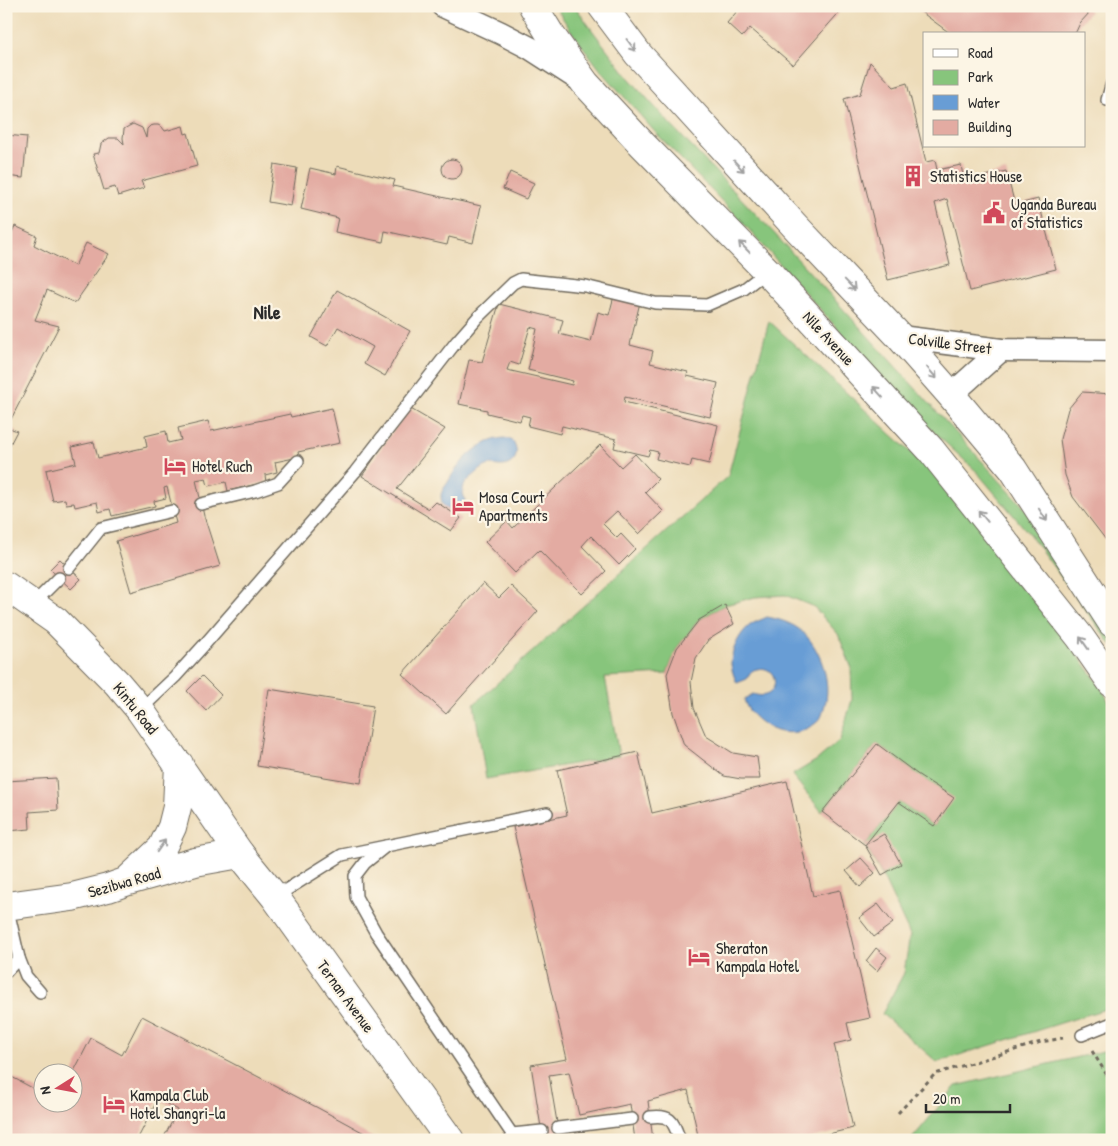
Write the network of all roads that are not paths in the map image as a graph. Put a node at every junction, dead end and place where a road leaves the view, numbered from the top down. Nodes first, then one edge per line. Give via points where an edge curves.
1 (443, 6) edge
2 (533, 6) edge
3 (602, 6) edge
4 (1112, 82) edge
5 (585, 84) junction
6 (1107, 100) dead end
7 (767, 271) junction
8 (900, 337) junction
9 (1001, 350) junction
10 (1112, 351) edge
11 (951, 395) junction
12 (298, 462) dead end
13 (201, 504) dead end
14 (172, 511) dead end
15 (69, 568) dead end
16 (59, 578) dead end
17 (6, 586) edge
18 (33, 604) junction
19 (1112, 623) edge
20 (1112, 683) edge
21 (140, 710) junction
22 (179, 764) junction
23 (547, 813) dead end
24 (386, 846) junction
25 (240, 854) junction
26 (128, 881) junction
27 (275, 897) junction
28 (7, 906) edge
29 (19, 958) junction
30 (6, 972) edge
31 (40, 992) dead end
32 (1112, 1023) edge
33 (1082, 1035) road end
34 (650, 1117) dead end
35 (632, 1119) dead end
36 (558, 1128) dead end
37 (542, 1130) dead end
38 (514, 1137) edge
39 (450, 1140) edge
40 (680, 1140) edge

1 - 5 street via 501,32
2 - 5 main road, Nile Avenue
3 -> 8 main road via 650,68
4 - 6 lane
7 -> 5 main road, Nile Avenue
20 -> 7 main road, Nile Avenue via 1080,637 931,450
7 - 21 lane via 744,289 707,305 655,303 585,286 521,279 513,283 478,316 355,472 205,644
8 - 9 street, Colville Street
8 -> 11 main road
9 - 10 street, Colville Street
9 - 11 street, Colville Street
11 -> 19 main road via 1013,469
12 - 13 lane via 278,483
14 - 15 lane via 101,528
16 - 18 lane
17 - 18 main road, Kintu Road
18 - 21 main road, Kintu Road via 56,621
21 - 22 main road, Kintu Road
22 - 25 main road, Kintu Road
26 -> 22 main road via 162,848 172,827 177,807
23 - 24 lane
24 - 27 lane via 342,855
24 - 38 lane via 364,863 355,876 356,897 376,932
25 - 26 main road, Sezibwa Road via 195,862
25 - 27 main road, Ternan Avenue
26 - 28 main road, Sezibwa Road via 72,897
27 - 39 main road, Ternan Avenue
28 - 29 lane
29 - 30 lane
29 - 31 lane via 26,976
32 - 33 lane
34 - 40 lane via 661,1115 668,1118
35 - 36 lane
37 - 38 lane

